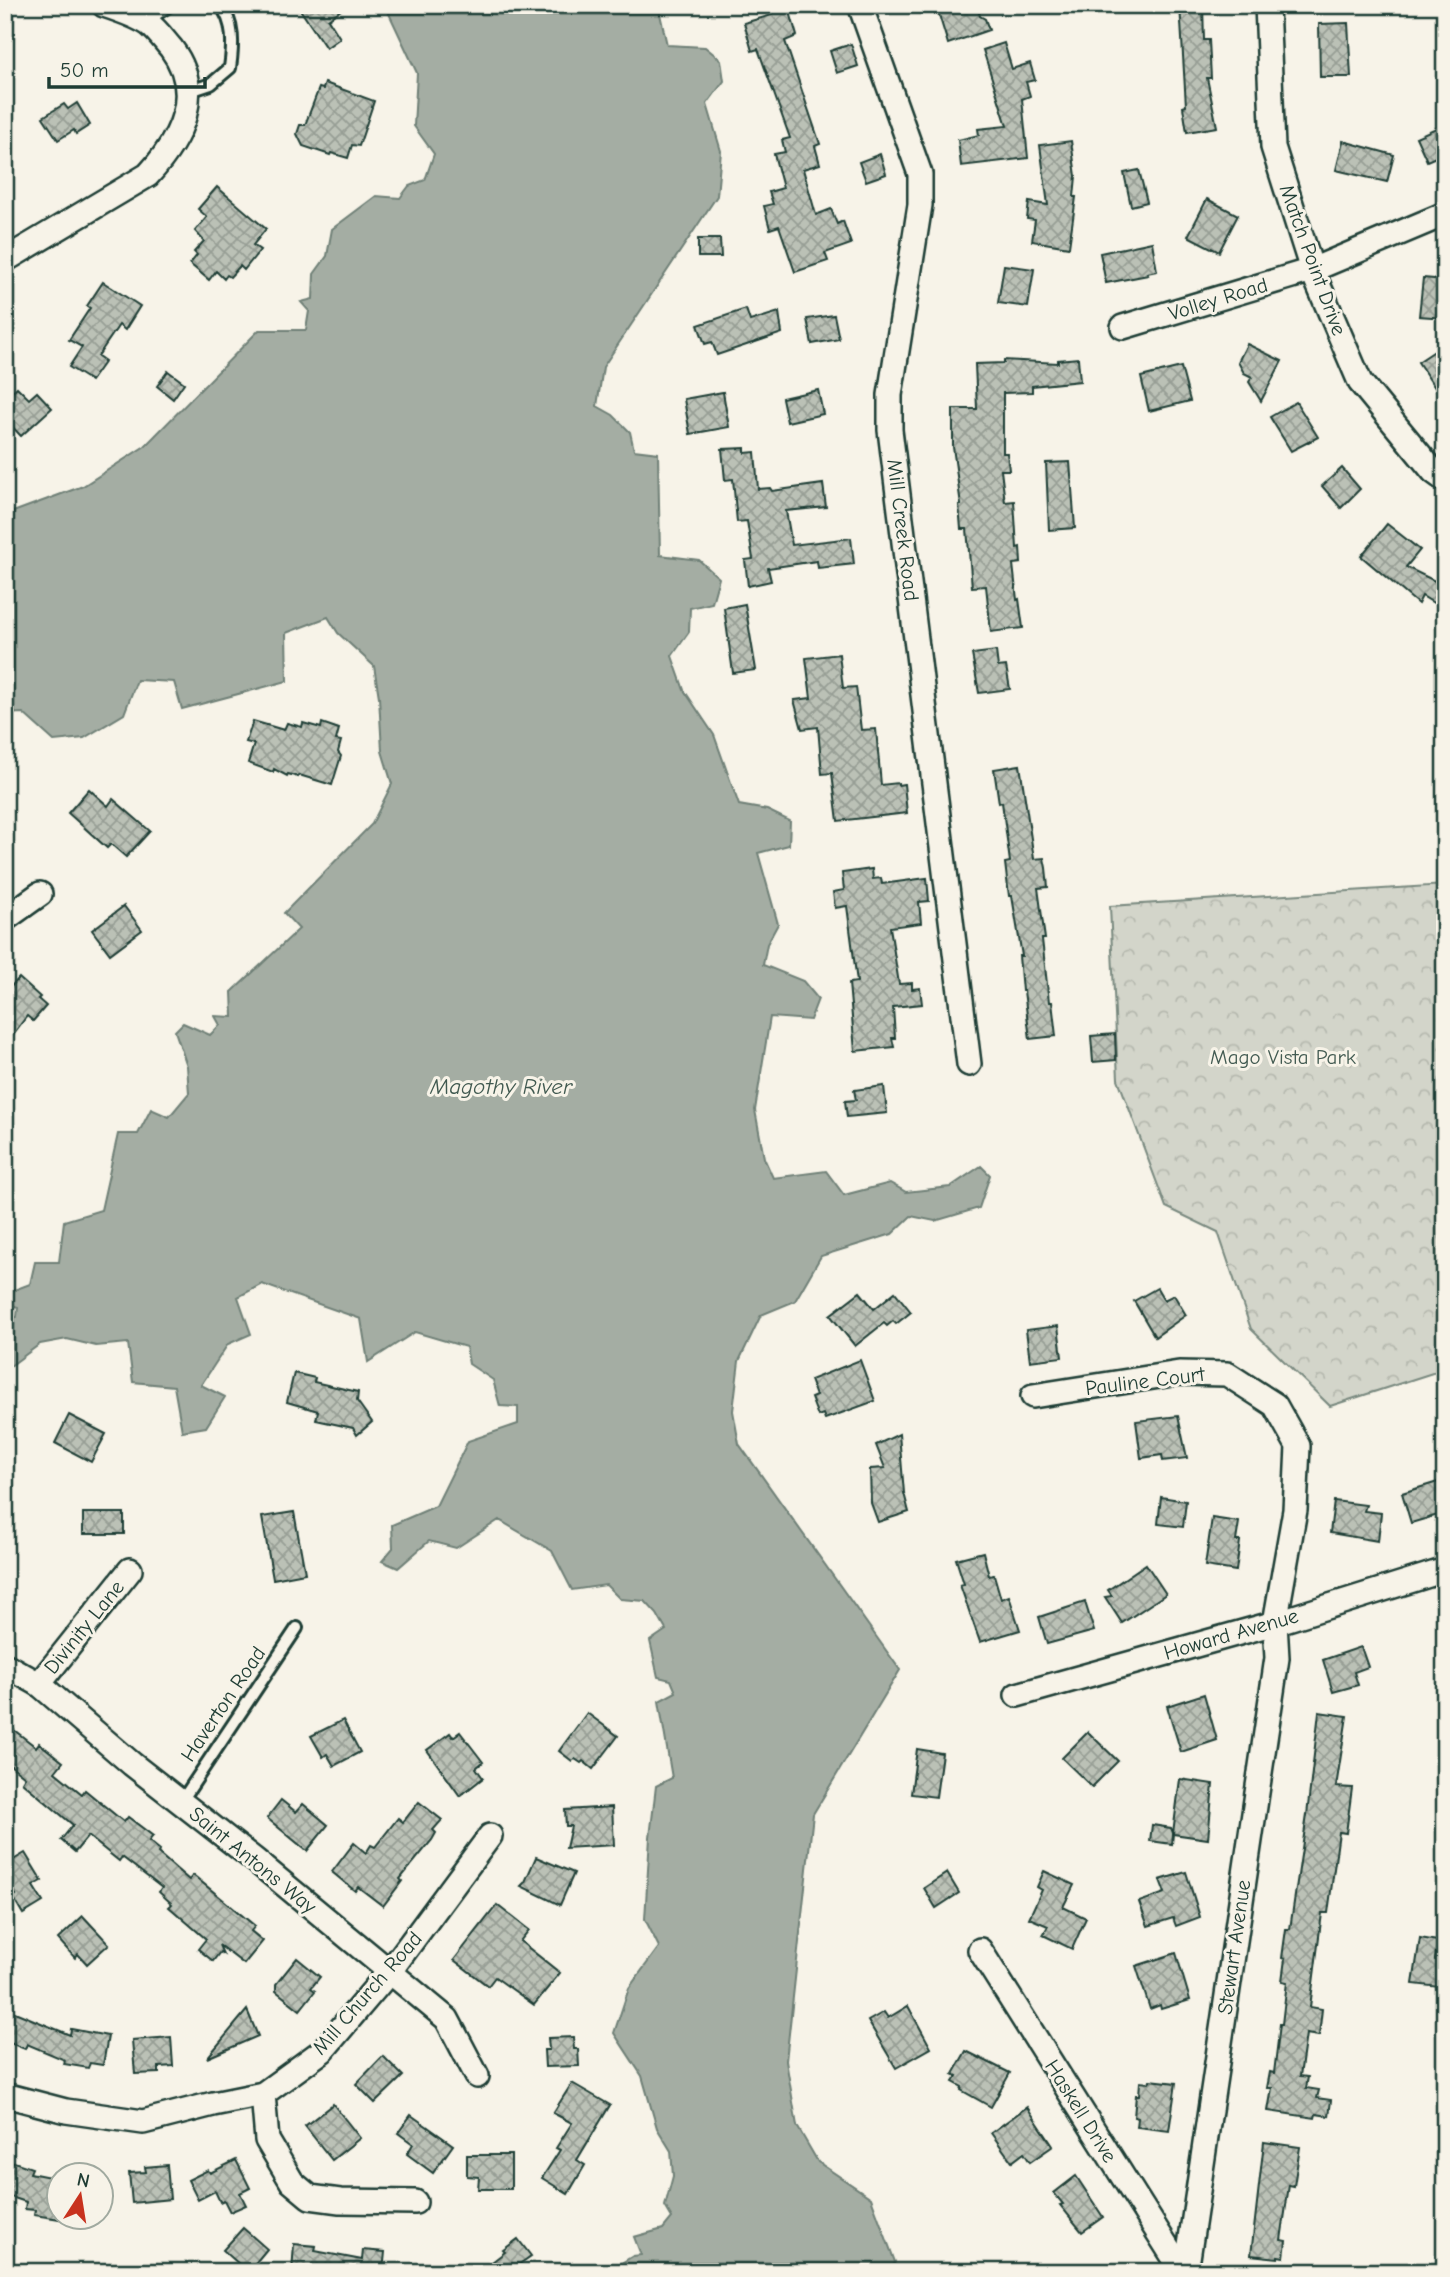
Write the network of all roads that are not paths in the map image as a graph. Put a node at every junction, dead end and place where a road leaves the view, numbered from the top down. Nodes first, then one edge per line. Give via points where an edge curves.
1 (104, 5) edge
2 (170, 5) edge
3 (220, 5) edge
4 (860, 5) edge
5 (1267, 5) edge
6 (145, 22) junction
7 (187, 92) junction
8 (1445, 214) edge
9 (5, 260) edge
10 (1312, 270) junction
11 (1123, 327) dead end
12 (1445, 480) edge
13 (40, 894) dead end
14 (5, 919) edge
15 (969, 1064) dead end
16 (1033, 1396) dead end
17 (130, 1570) dead end
18 (1445, 1570) edge
19 (1275, 1623) junction
20 (297, 1628) dead end
21 (5, 1665) edge
22 (39, 1684) junction
23 (1017, 1695) dead end
24 (181, 1802) junction
25 (490, 1836) dead end
26 (980, 1950) dead end
27 (390, 1972) junction
28 (477, 2076) dead end
29 (263, 2094) junction
30 (5, 2095) edge
31 (415, 2202) dead end
32 (1184, 2272) edge

1 - 6 street
2 - 6 lane
3 - 7 lane via 233,37 230,68 211,84
4 - 15 street, Mill Creek Road via 919,174 920,205 890,395 890,430
5 - 10 street, Match Point Drive via 1273,147
6 - 7 street via 177,57
7 - 9 street via 186,112 174,143 148,175
8 - 10 street, Volley Road
10 - 11 street, Volley Road
10 - 12 street, Match Point Drive via 1360,382
13 - 14 street
16 - 19 street, Pauline Court via 1179,1373 1227,1374 1275,1405 1298,1446 1295,1510
17 - 22 street, Divinity Lane
18 - 19 street, Howard Avenue
19 - 23 street, Howard Avenue
19 - 32 street, Stewart Avenue via 1277,1658
20 - 24 lane, Haverton Road
21 - 22 street, Saint Antons Way
22 - 24 street, Saint Antons Way
24 - 27 street, Saint Antons Way
25 - 27 street, Mill Church Road
26 - 32 street, Haskell Drive
27 - 28 street, Saint Antons Way via 447,2019
27 - 29 street, Mill Church Road via 322,2051
29 - 30 street, Mill Church Road via 143,2122 66,2111
29 - 31 street via 267,2140 292,2182 310,2197

